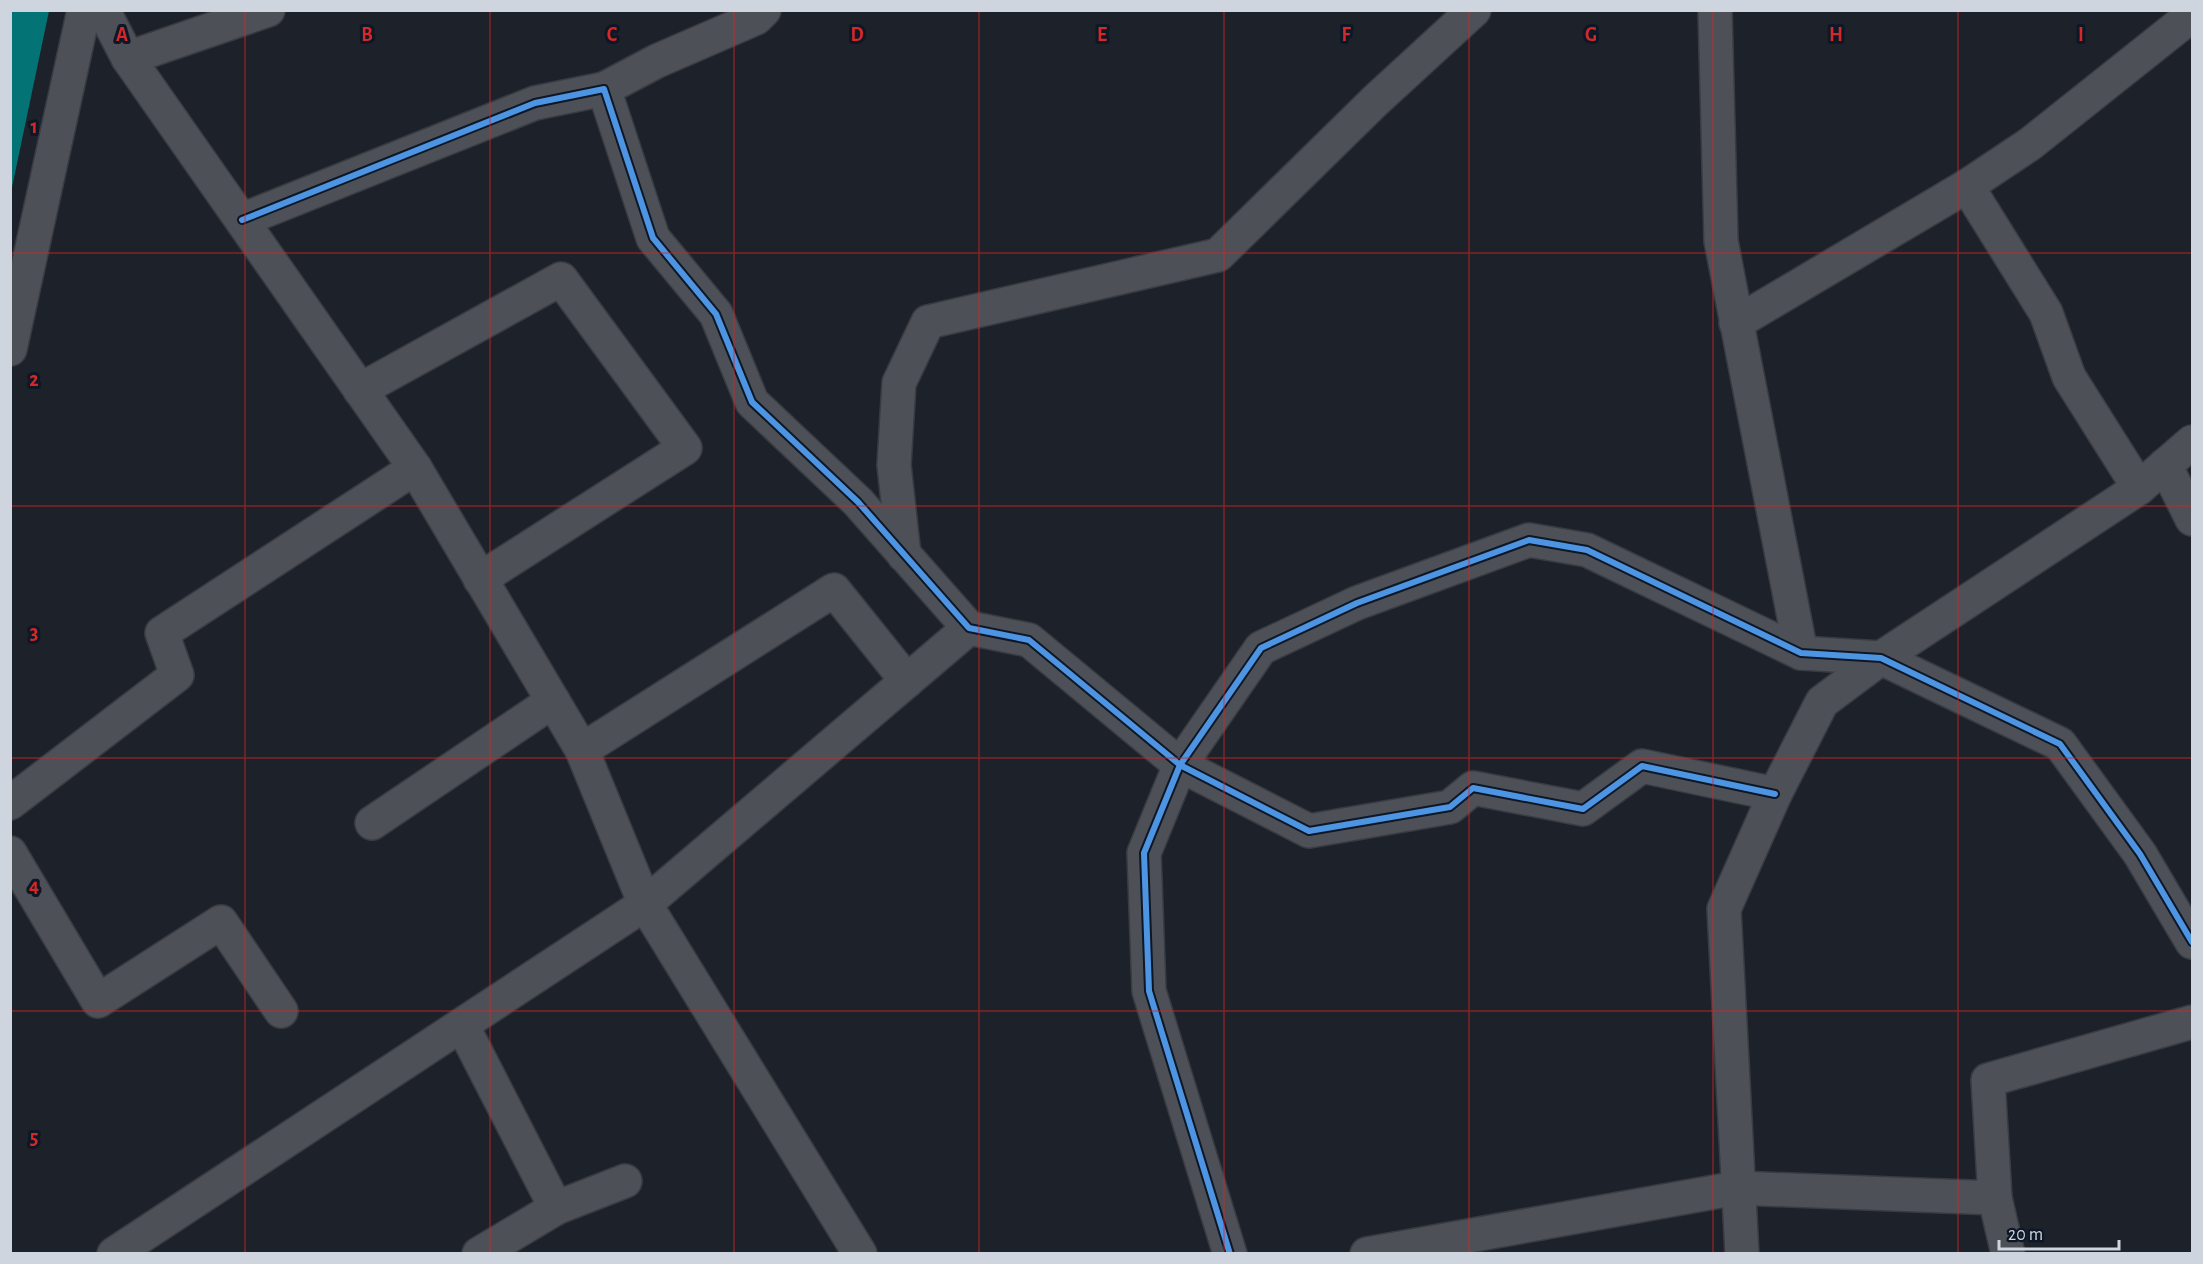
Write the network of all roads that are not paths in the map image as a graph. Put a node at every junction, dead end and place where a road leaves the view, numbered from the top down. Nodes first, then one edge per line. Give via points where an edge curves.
1 (84, 10) edge
2 (103, 10) edge
3 (268, 10) edge
4 (764, 10) edge
5 (1474, 10) edge
6 (1715, 10) edge
7 (2193, 15) edge
8 (128, 58) junction
9 (604, 89) junction
10 (1967, 186) junction
11 (242, 220) junction
12 (1736, 323) junction
13 (10, 349) edge
14 (360, 390) junction
15 (2193, 442) edge
16 (2165, 465) junction
17 (415, 468) junction
18 (2139, 488) junction
19 (2193, 519) edge
20 (904, 555) junction
21 (480, 579) junction
22 (969, 628) junction
23 (1801, 652) junction
24 (1881, 658) junction
25 (907, 681) junction
26 (553, 702) junction
27 (582, 750) junction
28 (1180, 765) junction
29 (1775, 794) junction
30 (10, 803) edge
31 (372, 823) dead end
32 (10, 853) edge
33 (645, 904) junction
34 (2193, 942) edge
35 (281, 1011) dead end
36 (2193, 1022) edge
37 (462, 1025) junction
38 (625, 1181) dead end
39 (1737, 1188) junction
40 (1995, 1198) junction
41 (556, 1208) junction
42 (114, 1254) edge
43 (479, 1254) edge
44 (860, 1254) edge
45 (1230, 1254) edge
46 (1367, 1254) edge
47 (1742, 1254) edge
48 (2008, 1254) edge

1 - 13 street
2 - 8 street
3 - 8 street
4 - 9 street via 756,18
5 - 20 street via 1218,255 928,322 899,384 894,465
6 - 12 street via 1720,241
7 - 10 street via 2030,144
8 - 11 street
9 - 11 street via 535,103
9 - 20 street via 653,238 716,314 753,402 858,502
10 - 12 street
10 - 18 street via 2046,313 2069,377
11 - 14 street
12 - 23 street
14 - 17 street
14 - 21 street via 561,279 685,448
15 - 16 street
16 - 18 street
16 - 19 street
17 - 21 street
17 - 30 street via 162,633 177,675
18 - 24 street
20 - 22 street
21 - 26 street
22 - 25 street
22 - 28 street via 1029,640
23 - 24 street
23 - 28 street via 1587,550 1529,540 1357,603 1261,648
24 - 29 street via 1822,702
24 - 34 street via 2060,744 2140,854
25 - 27 street via 834,590
25 - 33 street
26 - 27 street
26 - 31 street
27 - 33 street
28 - 29 street via 1309,831 1450,807 1473,788 1583,809 1642,766
28 - 45 street via 1144,853 1149,991
29 - 39 street via 1724,909
32 - 35 street via 98,1001 221,922
33 - 37 street
33 - 44 street
36 - 40 street via 1988,1080
37 - 41 street
37 - 42 street
38 - 41 street
39 - 40 street
39 - 46 street
39 - 47 street
40 - 48 street
41 - 43 street

